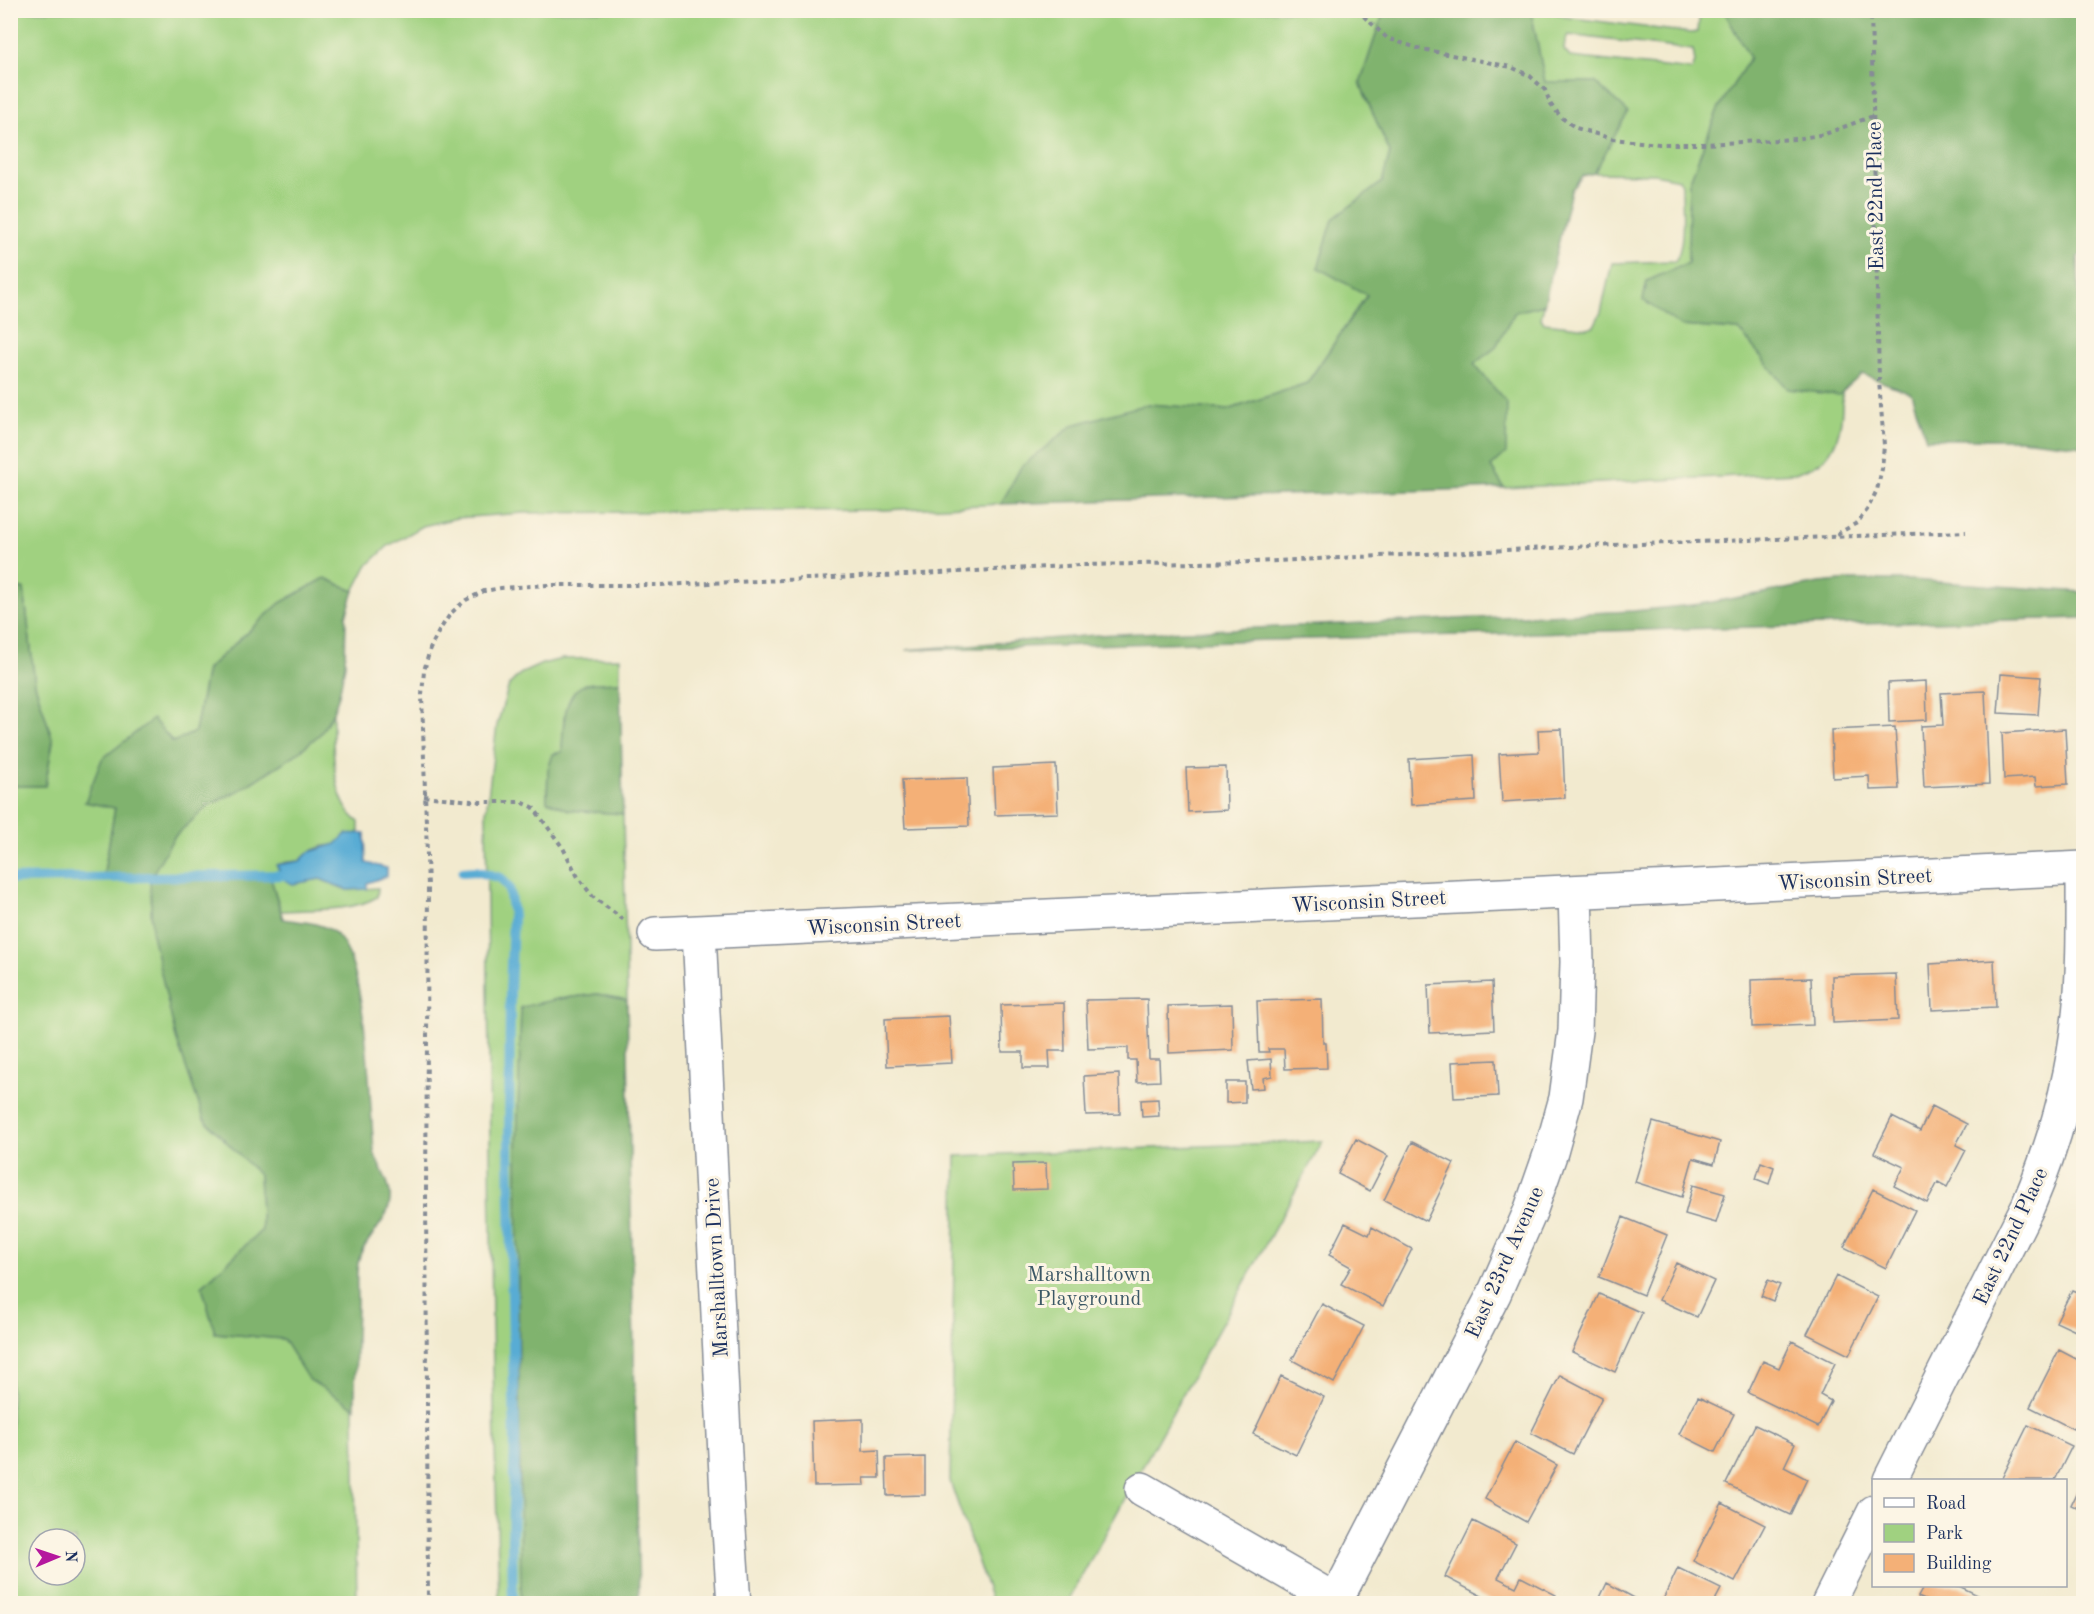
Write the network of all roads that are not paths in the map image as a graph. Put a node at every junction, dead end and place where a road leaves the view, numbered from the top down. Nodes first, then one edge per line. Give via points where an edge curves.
1 (2083, 868) edge
2 (1575, 892) junction
3 (699, 932) junction
4 (655, 934) road end
5 (1891, 1479) edge
6 (1142, 1489) dead end
7 (1872, 1516) edge
8 (1334, 1602) edge
9 (734, 1604) edge
10 (1828, 1604) edge

1 - 2 street, Wisconsin Street
1 - 5 street, East 22nd Place via 2083,963 2074,1048 2057,1125 2028,1206
2 - 3 street, Wisconsin Street
2 - 8 street, East 23rd Avenue via 1575,1031 1566,1098 1551,1152 1498,1284
3 - 4 street, Wisconsin Street
3 - 9 street, Marshalltown Drive
6 - 8 street
7 - 10 street

